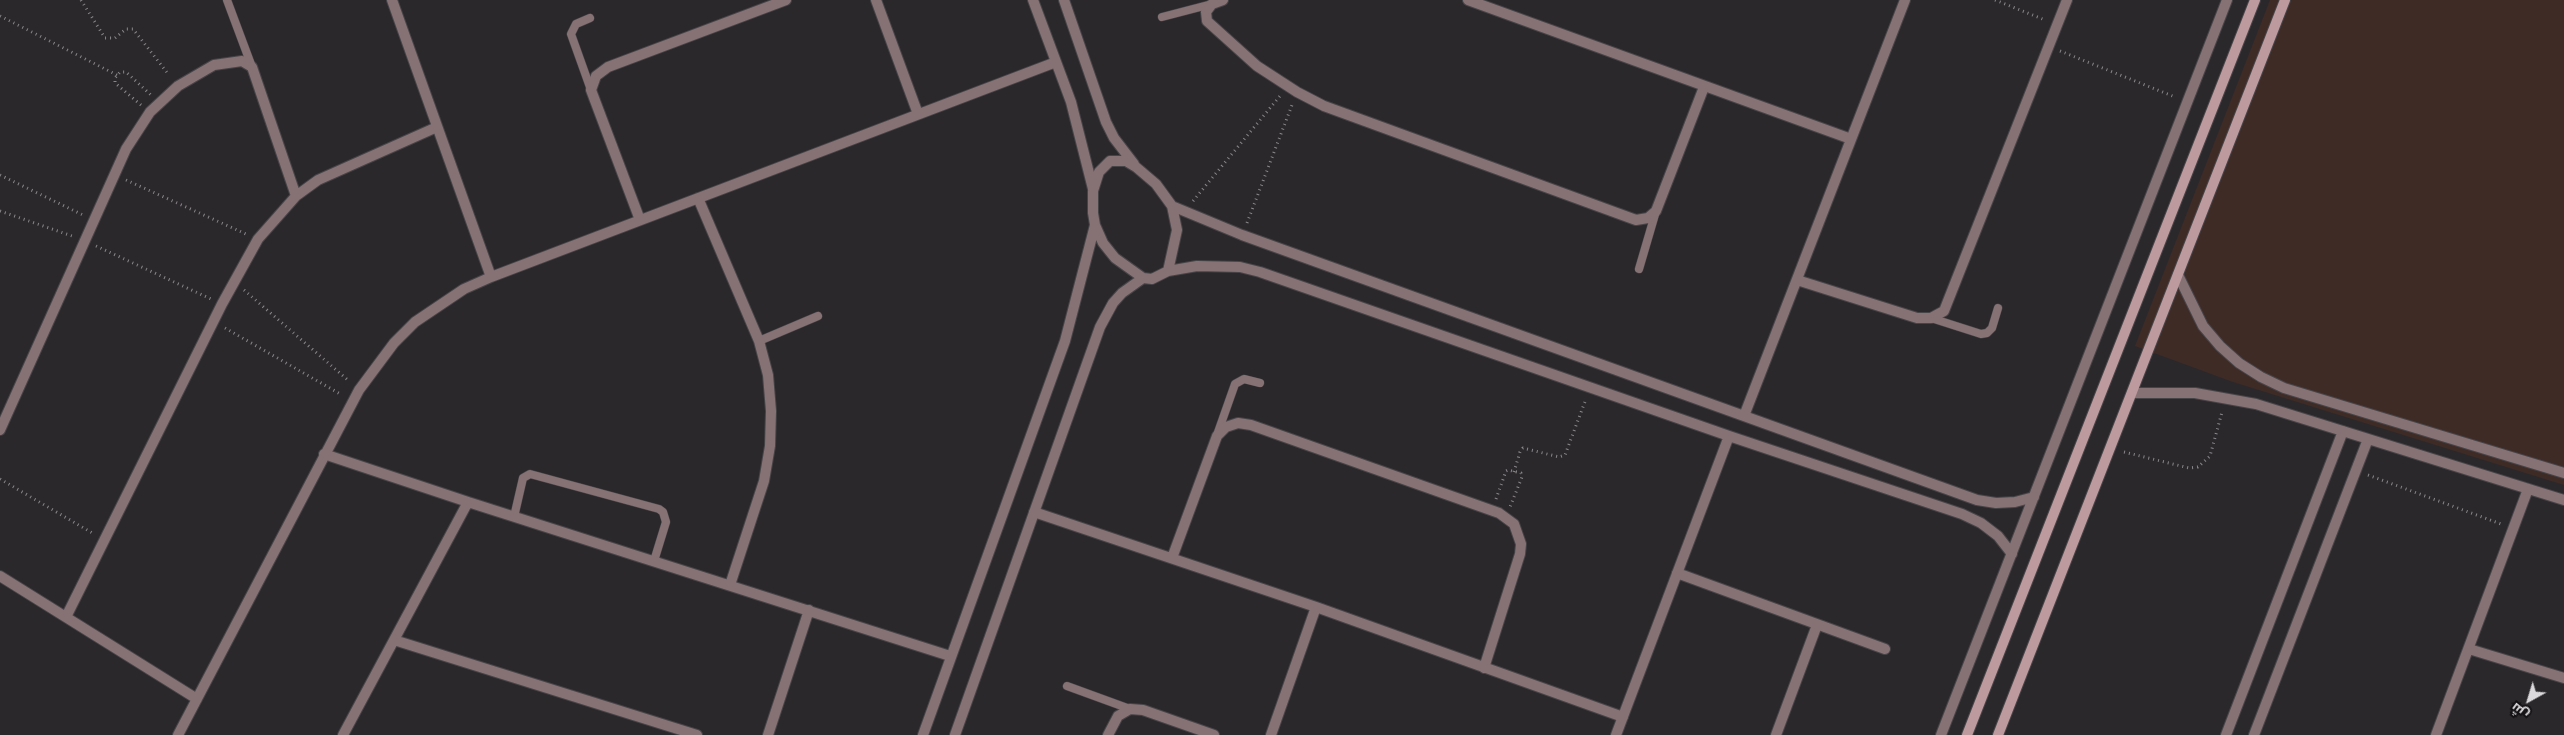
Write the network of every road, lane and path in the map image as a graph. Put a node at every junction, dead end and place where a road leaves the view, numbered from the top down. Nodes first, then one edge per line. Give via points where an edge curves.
1 (81, 0) edge
2 (227, 0) edge
3 (392, 0) edge
4 (786, 0) edge
5 (876, 0) edge
6 (1033, 0) edge
7 (1064, 0) edge
8 (1223, 0) edge
9 (1468, 0) edge
10 (1906, 0) edge
11 (1995, 0) edge
12 (2067, 0) edge
13 (2227, 0) edge
14 (2255, 0) edge
15 (2285, 0) edge
16 (1212, 4) junction
17 (0, 16) edge
18 (1162, 17) dead end
19 (590, 18) dead end
20 (2057, 25) junction
21 (2049, 46) junction
22 (1056, 62) junction
23 (252, 67) junction
24 (117, 75) junction
25 (178, 86) junction
26 (1704, 87) junction
27 (591, 90) junction
28 (1292, 90) junction
29 (159, 102) junction
30 (2188, 102) junction
31 (150, 112) junction
32 (918, 114) junction
33 (437, 127) junction
34 (1851, 139) junction
35 (1136, 167) junction
36 (0, 175) edge
37 (115, 175) junction
38 (1094, 190) junction
39 (296, 196) junction
40 (698, 198) junction
41 (1172, 206) junction
42 (0, 211) edge
43 (1184, 211) junction
44 (1656, 211) junction
45 (640, 220) junction
46 (94, 221) junction
47 (1095, 225) junction
48 (1242, 235) junction
49 (258, 239) junction
50 (85, 241) junction
51 (1639, 269) dead end
52 (1168, 271) junction
53 (2178, 275) junction
54 (491, 277) junction
55 (1143, 278) junction
56 (1797, 280) junction
57 (234, 281) junction
58 (222, 304) junction
59 (1998, 308) dead end
60 (818, 316) dead end
61 (1932, 318) junction
62 (214, 322) junction
63 (759, 341) junction
64 (1260, 382) dead end
65 (1590, 387) junction
66 (359, 390) junction
67 (2132, 393) junction
68 (2226, 397) junction
69 (353, 401) junction
70 (1744, 416) junction
71 (0, 430) edge
72 (2343, 431) junction
73 (1216, 436) junction
74 (1729, 436) junction
75 (2368, 439) junction
76 (2110, 449) junction
77 (324, 454) junction
78 (2356, 471) junction
79 (1514, 472) junction
80 (2564, 473) edge
81 (0, 479) edge
82 (2528, 489) junction
83 (2034, 498) junction
84 (2564, 500) edge
85 (468, 502) junction
86 (1492, 510) junction
87 (1034, 512) junction
88 (1506, 516) junction
89 (514, 517) junction
90 (2513, 528) junction
91 (105, 541) junction
92 (2012, 554) junction
93 (1172, 558) junction
94 (654, 561) junction
95 (1677, 573) junction
96 (0, 576) edge
97 (730, 585) junction
98 (1316, 607) junction
99 (809, 610) junction
100 (66, 617) junction
101 (1817, 625) junction
102 (394, 640) junction
103 (2469, 649) junction
104 (1885, 650) dead end
105 (950, 656) junction
106 (1484, 668) junction
107 (2564, 678) edge
108 (1067, 686) dead end
109 (197, 699) junction
110 (1130, 710) junction
111 (1623, 717) junction
112 (178, 735) edge
113 (343, 735) edge
114 (697, 735) edge
115 (768, 735) edge
116 (923, 735) edge
117 (955, 735) edge
118 (1108, 735) edge
119 (1214, 735) edge
120 (1271, 735) edge
121 (1616, 735) edge
122 (1776, 735) edge
123 (1941, 735) edge
124 (1967, 735) edge
125 (1998, 735) edge
126 (2226, 735) edge
127 (2254, 735) edge
128 (2436, 735) edge

1 - 25 path via 105,38 114,38 126,29 133,29
2 - 23 lane
3 - 33 street
4 - 27 street via 608,67 596,76
5 - 32 street
6 - 22 street
7 - 35 street via 1106,122
8 - 16 street
9 - 26 street
10 - 34 street
11 - 20 path
12 - 20 street
13 - 30 street
14 - 124 street
15 - 53 street
16 - 18 lane
16 - 28 street via 1206,12 1207,21 1257,66
17 - 24 path
19 - 27 lane via 576,24 571,34
20 - 21 street
21 - 30 path
21 - 61 street via 1950,298 1944,311
22 - 32 street
22 - 38 street via 1080,131
23 - 25 street via 242,61 214,65
23 - 39 street
24 - 29 path via 126,72
24 - 31 path via 117,84
25 - 29 street
26 - 34 street
26 - 44 street
27 - 45 street
28 - 43 path
28 - 44 street via 1324,106 1626,217 1636,220 1648,218
28 - 48 path
29 - 31 street
30 - 83 street
31 - 37 street via 126,149
32 - 40 street
33 - 39 street via 318,180
33 - 54 street
34 - 56 street
35 - 38 street via 1126,161 1110,161 1099,172
35 - 41 street via 1156,184
36 - 46 path
37 - 46 street
37 - 49 path
38 - 47 street
39 - 49 street
40 - 45 street
40 - 63 street
41 - 43 street
41 - 52 street via 1177,230
42 - 50 path
43 - 48 street
44 - 51 lane
45 - 54 street
46 - 50 street
47 - 55 street via 1115,258
47 - 105 street via 1065,341
48 - 70 street
49 - 57 street
50 - 58 path
50 - 71 street
52 - 55 street via 1152,279
52 - 65 street via 1218,265 1260,272
53 - 67 street
53 - 80 street via 2203,326 2239,363 2261,377 2284,388
54 - 66 street via 447,299 415,322 387,350
55 - 87 street via 1122,293 1105,314
56 - 61 street via 1917,318
56 - 70 street
57 - 58 street
57 - 66 path
58 - 62 street
59 - 61 lane via 1988,333 1981,334
60 - 63 lane
62 - 69 path
62 - 91 street
63 - 97 street via 768,375 770,446 764,481
64 - 73 lane via 1244,379 1235,384
65 - 74 street
65 - 79 path via 1565,455 1559,457 1523,448
66 - 69 street
67 - 68 street via 2195,392
67 - 76 street
68 - 72 street
68 - 76 path via 2210,456 2198,467 2189,468
69 - 77 street
70 - 83 street via 1977,500 1996,503
72 - 75 street
72 - 126 street
73 - 86 street via 1226,427 1238,423 1251,425
73 - 93 street
74 - 92 street via 1962,514 1981,523
74 - 95 street
75 - 78 street
75 - 82 street
76 - 125 street
77 - 85 street
77 - 109 street
78 - 90 path
78 - 127 street
79 - 86 path via 1506,471
79 - 88 path via 1522,476
81 - 91 path
82 - 84 street
82 - 90 street
83 - 92 street
85 - 89 street
85 - 102 street
86 - 88 street
87 - 93 street
87 - 117 street
88 - 106 street via 1519,533 1520,554
89 - 94 street
89 - 94 lane via 523,478 530,474 658,509 664,512 666,522
90 - 103 street
91 - 100 street
92 - 123 street
93 - 98 street
94 - 97 street
95 - 101 street
95 - 111 street
96 - 100 street
97 - 99 street
98 - 106 street
98 - 120 street
99 - 105 street
99 - 115 street
100 - 109 street
101 - 104 street
101 - 122 street
102 - 113 street
102 - 114 street
103 - 107 street
103 - 128 street
105 - 116 street
106 - 111 street
108 - 110 lane
109 - 112 street
110 - 118 street via 1118,716
110 - 119 street via 1143,710
111 - 121 street

